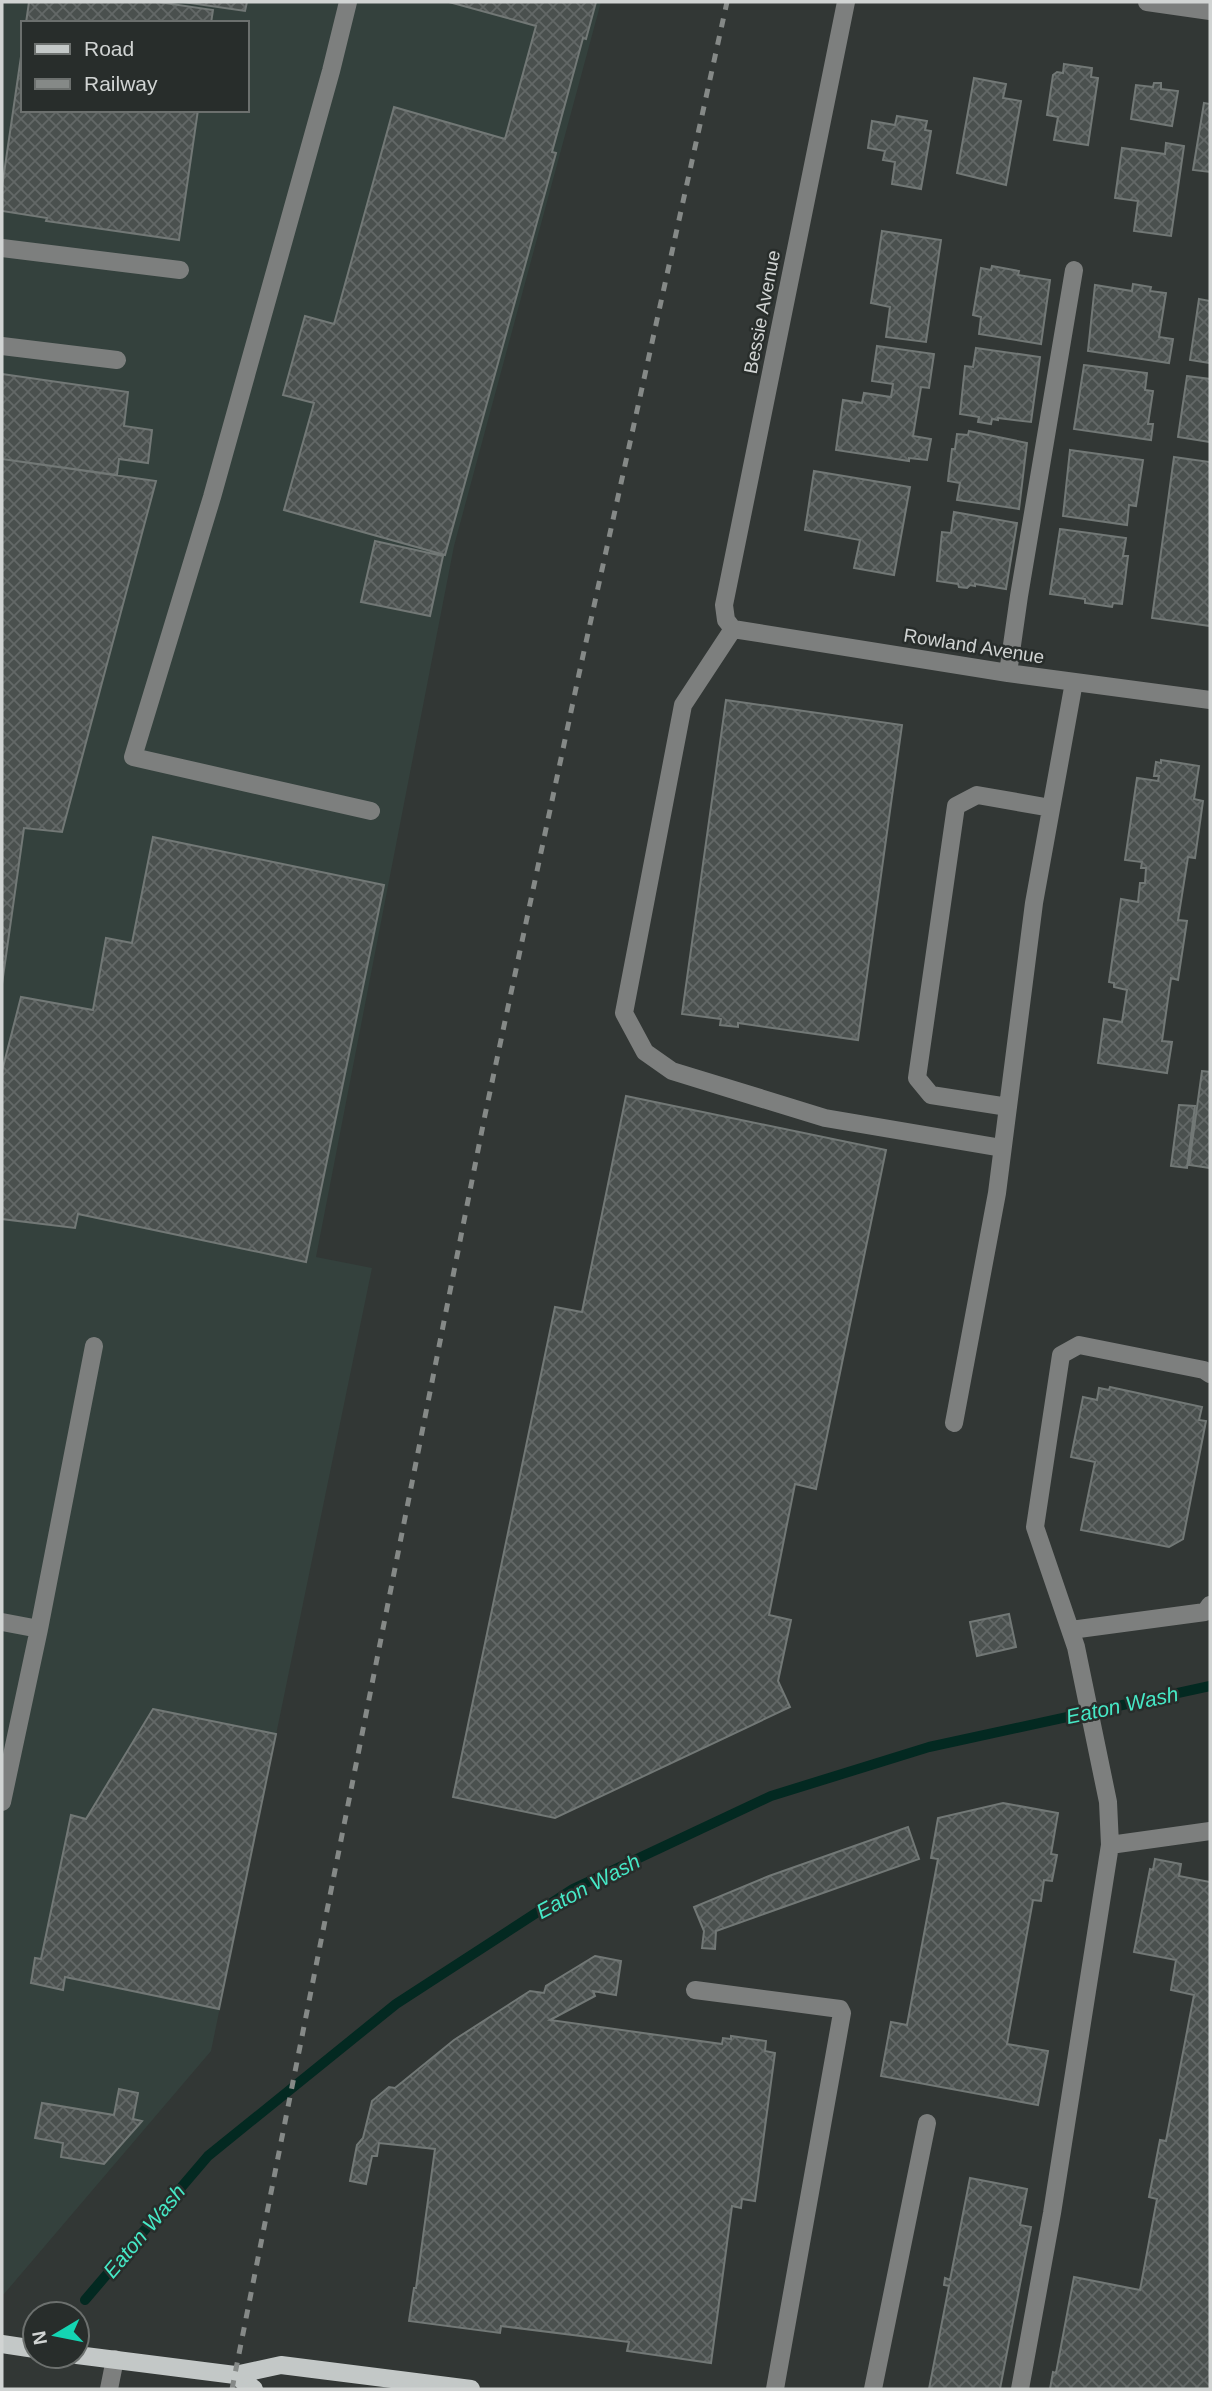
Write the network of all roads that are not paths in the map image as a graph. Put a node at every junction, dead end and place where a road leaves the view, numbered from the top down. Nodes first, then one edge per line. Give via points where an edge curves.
1 (348, 2) edge
2 (846, 2) edge
3 (1147, 2) edge
4 (1210, 11) edge
5 (2, 248) edge
6 (180, 270) dead end
7 (1074, 270) dead end
8 (2, 346) edge
9 (117, 360) dead end
10 (733, 629) junction
11 (1009, 673) junction
12 (1074, 682) junction
13 (1210, 701) edge
14 (1051, 808) junction
15 (371, 811) dead end
16 (1008, 1107) junction
17 (1002, 1148) junction
18 (94, 1346) dead end
19 (1210, 1374) edge
20 (954, 1423) dead end
21 (1210, 1605) edge
22 (2, 1622) edge
23 (39, 1629) junction
24 (1073, 1639) junction
25 (2, 1802) edge
26 (1210, 1831) edge
27 (1111, 1845) junction
28 (695, 1990) dead end
29 (927, 2123) dead end
30 (2, 2344) edge
31 (21, 2347) edge
32 (91, 2357) edge
33 (106, 2359) junction
34 (235, 2375) junction
35 (109, 2389) edge
36 (254, 2389) edge
37 (471, 2389) edge
38 (775, 2389) edge
39 (873, 2389) edge
40 (1020, 2389) edge

1 - 15 street via 212,497 133,757
2 - 10 street, Bessie Avenue via 724,605
3 - 4 street
5 - 6 street
7 - 11 street
8 - 9 street
10 - 11 street, Rowland Avenue
10 - 17 street via 683,705 624,1013 645,1052 672,1071 825,1118
11 - 12 street, Rowland Avenue
12 - 13 street, Rowland Avenue
12 - 14 street
14 - 16 street
14 - 16 street via 977,795 956,806 917,1078 931,1095
16 - 17 street
17 - 20 street
18 - 23 street
19 - 24 street via 1079,1345 1061,1355 1035,1527
21 - 24 street via 1205,1612
22 - 23 street
23 - 25 street
24 - 27 street via 1108,1802
26 - 27 street
27 - 40 street
28 - 38 street via 840,2009 842,2013
29 - 39 street
30 - 31 main road
32 - 33 main road
33 - 34 main road
33 - 35 street
34 - 36 main road
34 - 37 main road via 281,2365

